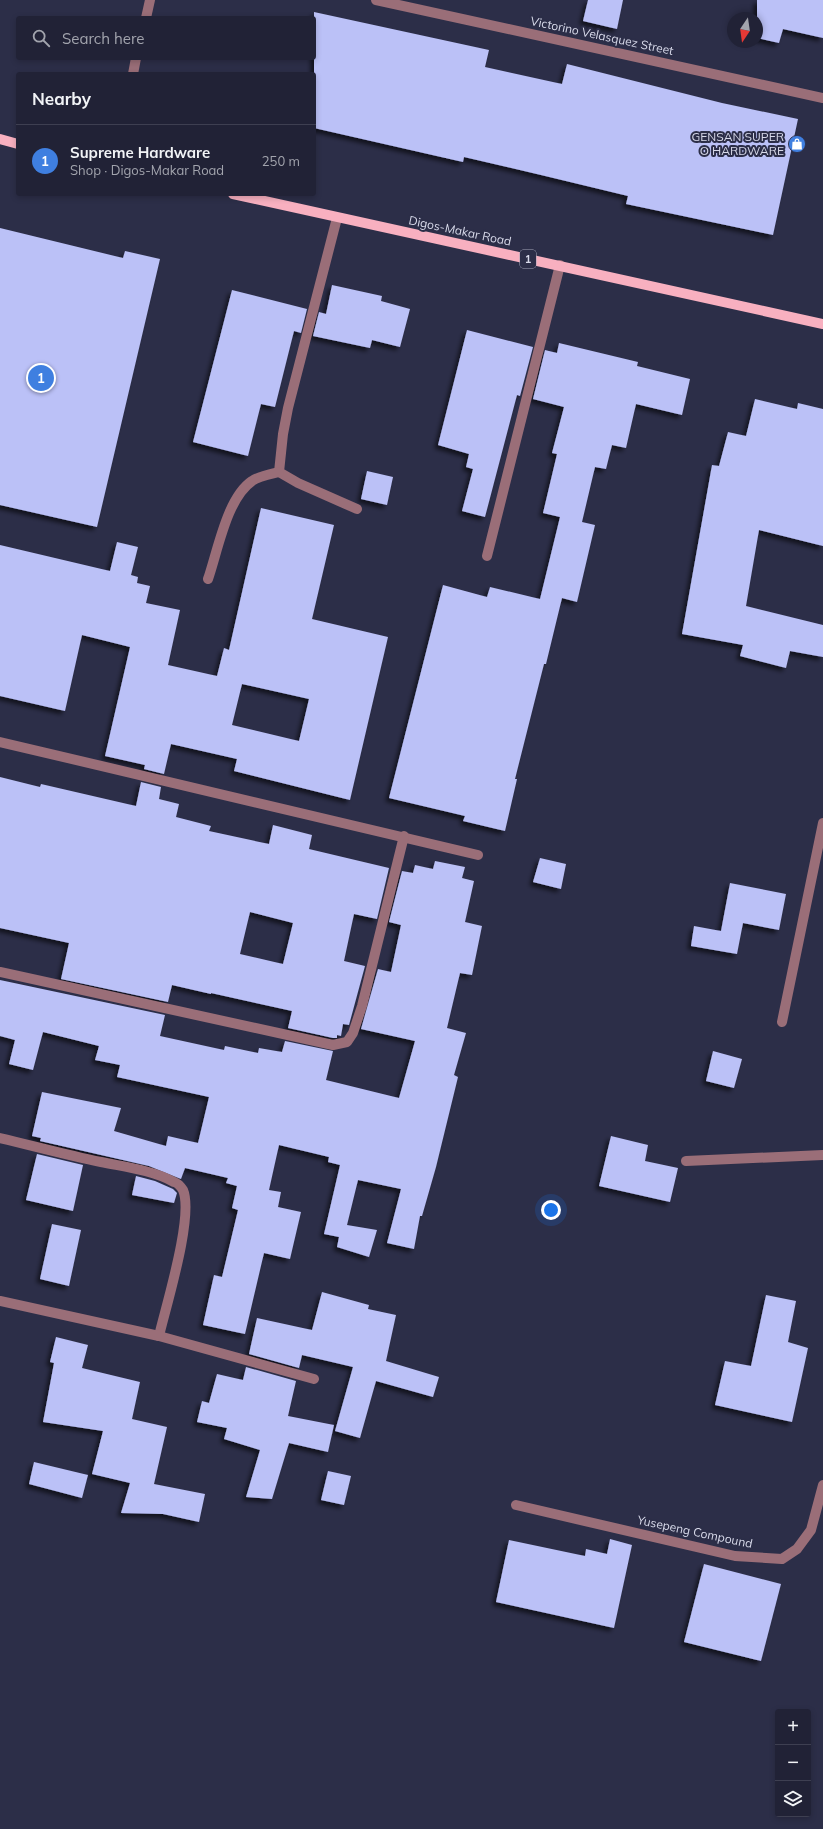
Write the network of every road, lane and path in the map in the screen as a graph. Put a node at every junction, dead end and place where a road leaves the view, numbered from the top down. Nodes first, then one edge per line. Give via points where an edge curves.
1 (150, 0) edge
2 (376, 0) edge
3 (146, 16) edge
4 (136, 60) edge
5 (133, 72) edge
6 (823, 98) edge
7 (0, 139) edge
8 (16, 143) edge
9 (241, 196) edge
10 (337, 218) junction
11 (560, 265) junction
12 (823, 324) edge
13 (279, 472) junction
14 (357, 509) dead end
15 (486, 556) dead end
16 (208, 579) dead end
17 (0, 742) edge
18 (823, 823) edge
19 (404, 836) junction
20 (478, 855) dead end
21 (0, 972) edge
22 (782, 1022) dead end
23 (0, 1138) edge
24 (823, 1155) edge
25 (686, 1161) dead end
26 (0, 1301) edge
27 (158, 1336) junction
28 (314, 1379) dead end
29 (823, 1485) edge
30 (516, 1505) dead end

1 - 3 street
2 - 6 street, Victorino Velasquez Street
4 - 5 street
7 - 8 main road
9 - 10 main road, Digos-Makar Road / 1
10 - 11 main road, Digos-Makar Road / 1
10 - 13 street via 288,408
11 - 12 main road, Digos-Makar Road / 1
11 - 15 street
13 - 14 street
13 - 16 street via 253,480 240,491 232,506
17 - 19 street
18 - 22 street
19 - 20 street
19 - 21 street via 362,1006 354,1033 347,1042 333,1045
23 - 27 street via 162,1176 176,1182 182,1189 185,1199 184,1222 175,1273
24 - 25 street
26 - 27 street
27 - 28 street
29 - 30 street, Yusepeng Compound via 811,1530 797,1549 782,1559 735,1556

